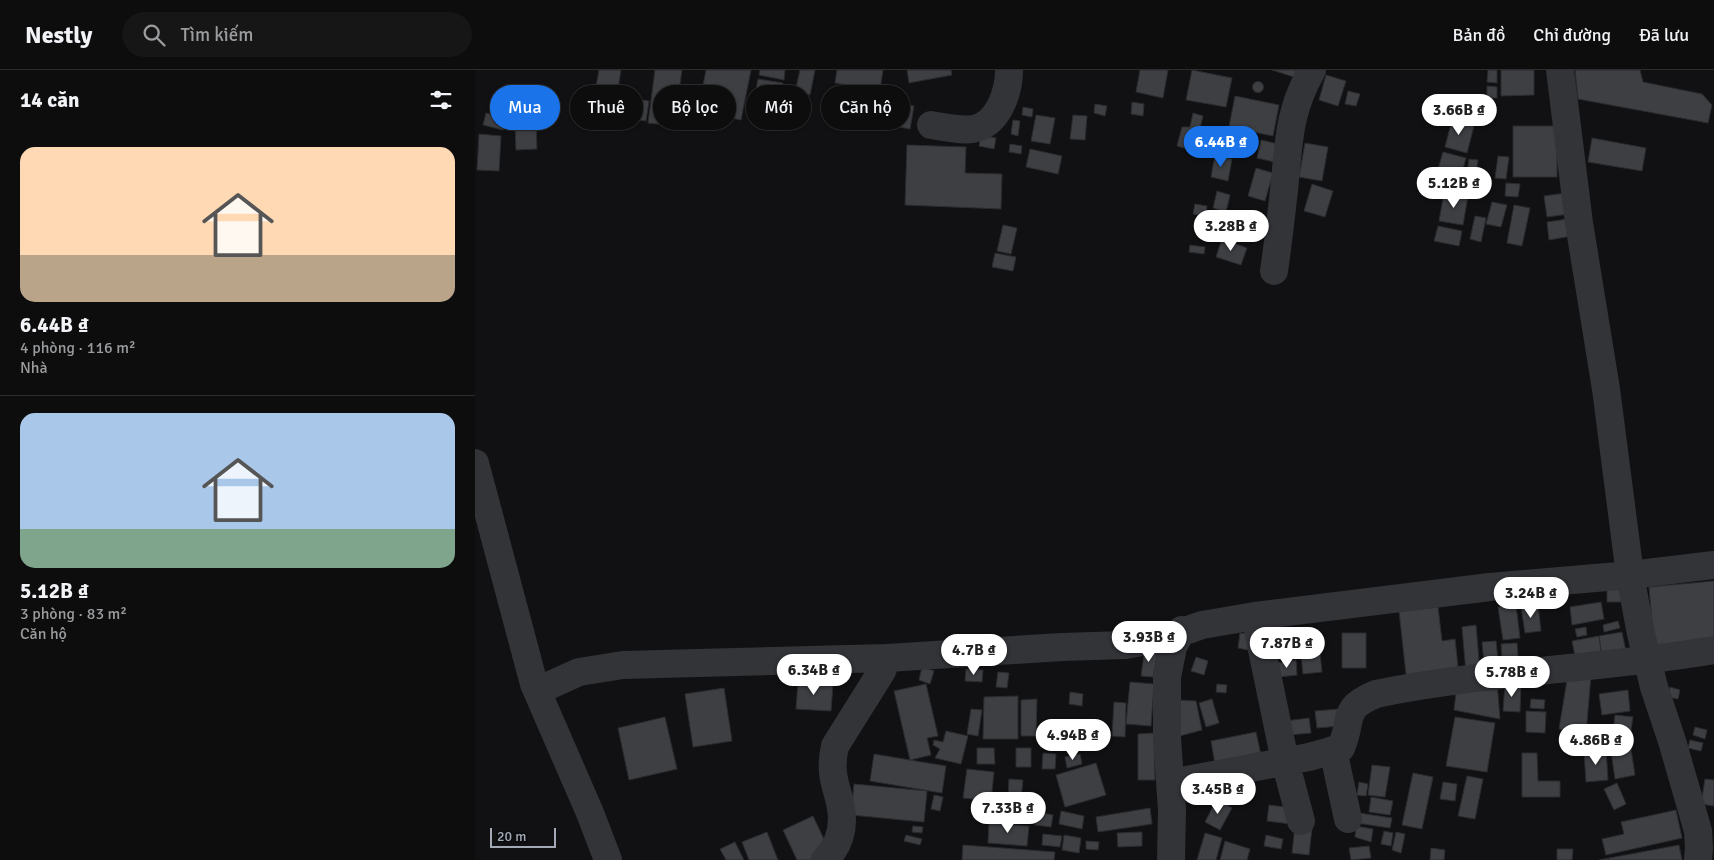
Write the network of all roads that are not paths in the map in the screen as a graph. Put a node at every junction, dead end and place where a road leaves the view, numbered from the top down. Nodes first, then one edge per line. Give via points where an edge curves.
1 (1009, 70) edge
2 (1312, 70) edge
3 (1560, 70) edge
4 (931, 124) dead end
5 (1274, 271) dead end
6 (475, 463) edge
7 (1714, 565) edge
8 (1630, 575) junction
9 (1255, 616) junction
10 (1182, 630) junction
11 (1714, 650) edge
12 (887, 658) junction
13 (1647, 660) junction
14 (537, 691) junction
15 (1333, 750) junction
16 (1285, 761) junction
17 (1171, 783) junction
18 (1348, 819) dead end
19 (1301, 821) dead end
20 (1706, 831) edge
21 (608, 860) edge
22 (825, 860) edge
23 (1171, 860) edge
24 (1698, 860) edge

1 - 4 street via 1004,98 990,121 975,129
2 - 5 street via 1301,90 1291,121
3 - 8 street via 1577,214 1606,389
6 - 14 street
7 - 8 street
8 - 9 street via 1500,586
8 - 13 street
9 - 10 street
9 - 16 street
10 - 12 street via 1165,638 1125,645
10 - 17 street via 1173,647 1167,677
11 - 13 street
12 - 14 street via 623,665 579,672
12 - 22 street via 835,746 833,774 841,804 842,832 841,839
13 - 15 street via 1482,677 1376,694 1356,704 1348,718 1341,748
13 - 20 street via 1653,687
14 - 21 street
15 - 16 street
15 - 18 street
16 - 17 street
16 - 19 street
17 - 23 street
20 - 24 street

